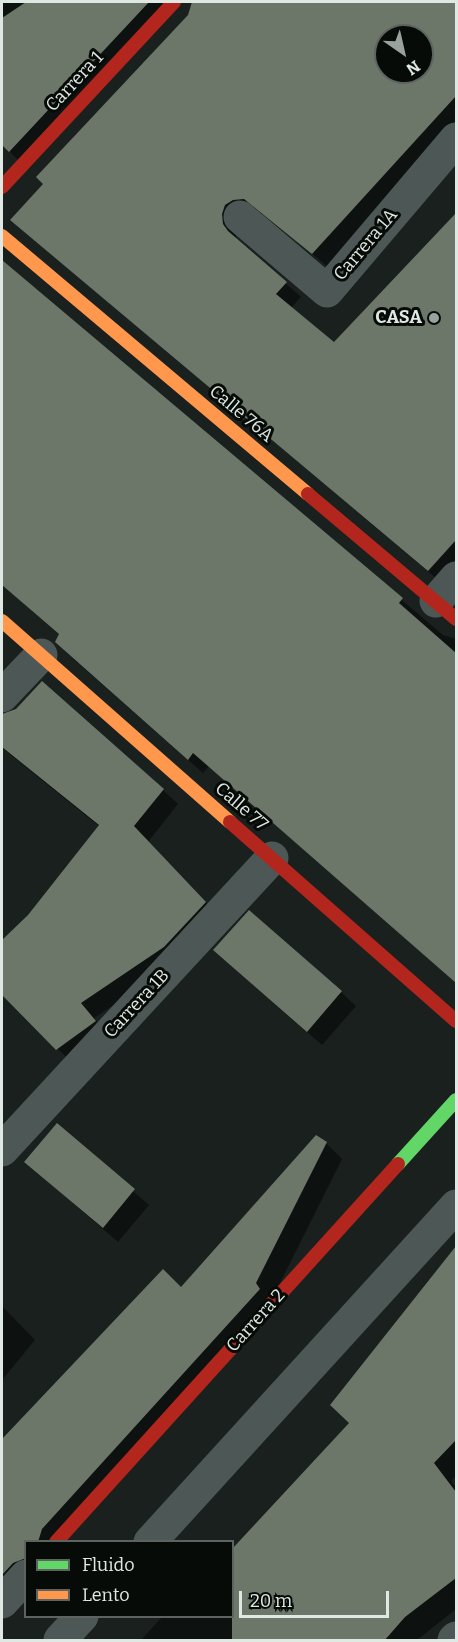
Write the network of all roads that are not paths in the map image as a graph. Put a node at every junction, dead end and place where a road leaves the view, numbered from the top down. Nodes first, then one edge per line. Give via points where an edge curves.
1 (174, 2) edge
2 (456, 139) edge
3 (2, 187) edge
4 (240, 217) dead end
5 (2, 236) edge
6 (450, 599) edge
7 (2, 621) edge
8 (41, 655) junction
9 (2, 696) edge
10 (272, 858) junction
11 (456, 1021) edge
12 (456, 1100) edge
13 (2, 1150) edge
14 (456, 1206) edge
15 (59, 1540) edge
16 (152, 1540) edge
17 (24, 1578) edge
18 (2, 1602) edge
19 (81, 1618) edge
20 (60, 1641) edge

1 - 3 street, Carrera 1
2 - 4 street, Carrera 1A via 327,291
5 - 6 street, Calle 76A
7 - 8 street, Calle 77
8 - 9 street
8 - 10 street, Calle 77
10 - 11 street, Calle 77
10 - 13 street, Carrera 1B
12 - 15 street, Carrera 2
14 - 16 street
17 - 18 street
19 - 20 street

